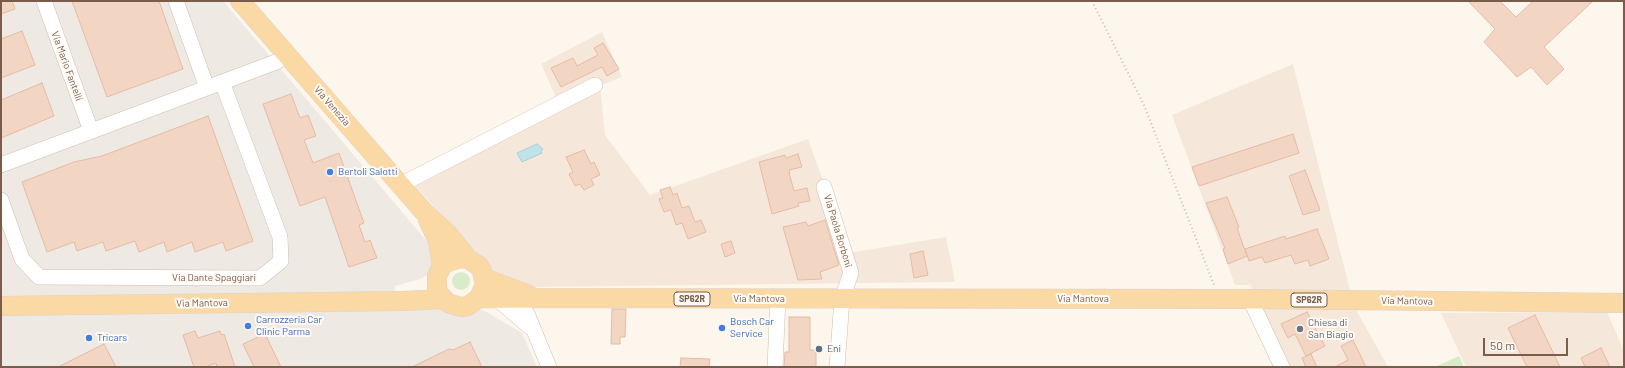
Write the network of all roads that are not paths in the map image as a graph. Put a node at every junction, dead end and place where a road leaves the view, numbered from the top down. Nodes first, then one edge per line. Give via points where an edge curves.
1 (44, 1) edge
2 (176, 1) edge
3 (240, 1) edge
4 (287, 55) junction
5 (222, 82) junction
6 (595, 85) dead end
7 (207, 88) junction
8 (91, 131) junction
9 (1, 165) edge
10 (400, 184) junction
11 (824, 187) dead end
12 (1, 200) edge
13 (424, 212) junction
14 (468, 259) junction
15 (486, 278) junction
16 (441, 282) junction
17 (778, 298) junction
18 (842, 298) junction
19 (488, 299) junction
20 (541, 299) junction
21 (1250, 299) junction
22 (519, 300) junction
23 (1624, 303) edge
24 (1, 306) edge
25 (532, 329) junction
26 (549, 367) edge
27 (775, 367) edge
28 (837, 367) edge
29 (1282, 367) edge

1 - 8 street, Via Mario Fantelli
2 - 7 street
3 - 4 main road, Via Venezia
4 - 5 street
4 - 10 main road, Via Venezia
5 - 7 street
5 - 12 street, Via Dante Spaggiari via 280,236 281,261 260,278 39,277 22,259
6 - 10 street
7 - 8 street
8 - 9 street
10 - 13 main road, Via Venezia
11 - 18 street, Via Paola Borboni via 850,273
13 - 14 main road, Via Venezia via 448,234
13 - 16 main road, Via Venezia via 438,241
14 - 15 main road via 479,266
14 - 16 main road, Via Mantova via 454,259
15 - 19 main road
15 - 20 main road, Via Mantova
15 - 22 street
16 - 19 main road, Via Mantova via 448,303 461,307
16 - 24 main road, Via Mantova via 403,301
17 - 18 main road, Via Mantova / SP62R
17 - 20 main road, Via Mantova / SP62R
17 - 27 street
18 - 21 main road, Via Mantova / SP62R
18 - 28 street, Via Paola Borboni
19 - 22 main road, Via Mantova
19 - 25 street
20 - 22 main road, Via Mantova
21 - 23 main road, Via Mantova / SP62R
21 - 29 street
22 - 25 street
25 - 26 street

